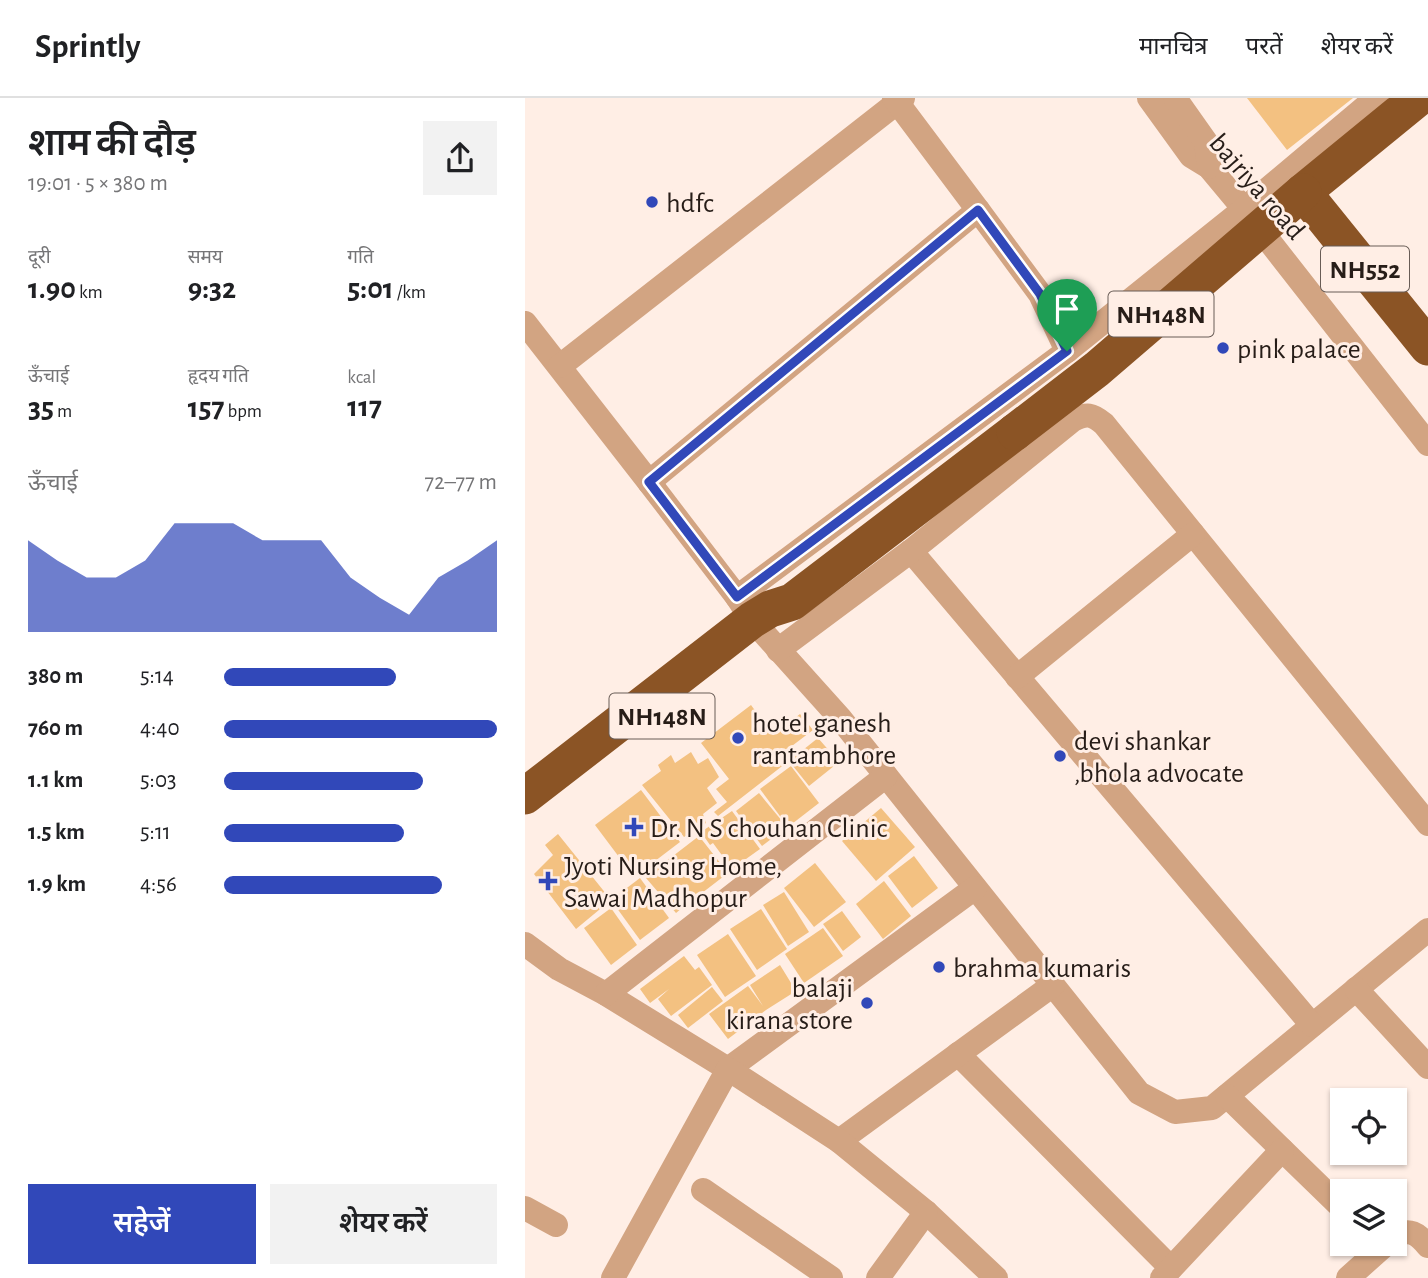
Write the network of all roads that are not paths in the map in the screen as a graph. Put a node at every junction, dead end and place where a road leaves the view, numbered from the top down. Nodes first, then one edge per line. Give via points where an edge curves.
1 (1149, 98) edge
2 (1175, 98) edge
3 (1377, 98) edge
4 (1418, 98) edge
5 (898, 99) edge
6 (1209, 167) junction
7 (1303, 192) junction
8 (1244, 209) junction
9 (978, 210) junction
10 (525, 323) edge
11 (1428, 347) edge
12 (1067, 351) junction
13 (559, 366) junction
14 (1428, 443) edge
15 (649, 482) junction
16 (1193, 534) junction
17 (911, 551) junction
18 (758, 625) junction
19 (1017, 677) junction
20 (886, 776) junction
21 (525, 796) edge
22 (525, 822) edge
23 (1428, 824) edge
24 (975, 888) junction
25 (1428, 930) edge
26 (525, 944) edge
27 (1053, 985) junction
28 (1356, 989) junction
29 (606, 994) junction
30 (1312, 1025) junction
31 (958, 1054) junction
32 (1428, 1067) edge
33 (728, 1069) junction
34 (1227, 1096) junction
35 (839, 1141) junction
36 (1282, 1150) junction
37 (703, 1191) dead end
38 (1330, 1196) edge
39 (525, 1208) edge
40 (926, 1212) junction
41 (556, 1225) dead end
42 (1407, 1232) edge
43 (1428, 1246) edge
44 (1371, 1256) edge
45 (1166, 1273) edge
46 (622, 1275) edge
47 (831, 1278) edge
48 (877, 1278) edge
49 (996, 1278) edge
50 (1348, 1278) edge

1 - 6 street, bajriya road via 1191,156
2 - 6 street via 1206,142
3 - 8 street
4 - 7 highway
5 - 9 street
5 - 13 street
6 - 8 street, bajriya road
7 - 11 highway, NH552
7 - 18 highway, NH148N, bridge via 1097,369 792,602 779,623
8 - 12 street
8 - 14 street, bajriya road
9 - 12 street via 1040,294
9 - 15 street
10 - 13 street
12 - 18 street
13 - 15 street
15 - 18 street
16 - 17 street via 1104,424 1083,415
16 - 19 street
16 - 23 street
17 - 18 street
17 - 19 street
18 - 20 street
18 - 21 highway, NH148N
18 - 22 highway, NH148N
19 - 30 street
20 - 24 street
20 - 29 street
24 - 27 street
24 - 33 street
25 - 28 street
26 - 29 street
27 - 31 street
27 - 34 street via 1139,1094 1175,1112 1212,1108
28 - 30 street
28 - 32 street
29 - 33 street
30 - 34 street
31 - 35 street
31 - 45 street
33 - 35 street
33 - 46 street
34 - 36 street
35 - 40 street
36 - 38 street
36 - 45 street
37 - 47 street
39 - 41 street
40 - 48 street
40 - 49 street
42 - 43 street
44 - 50 street

